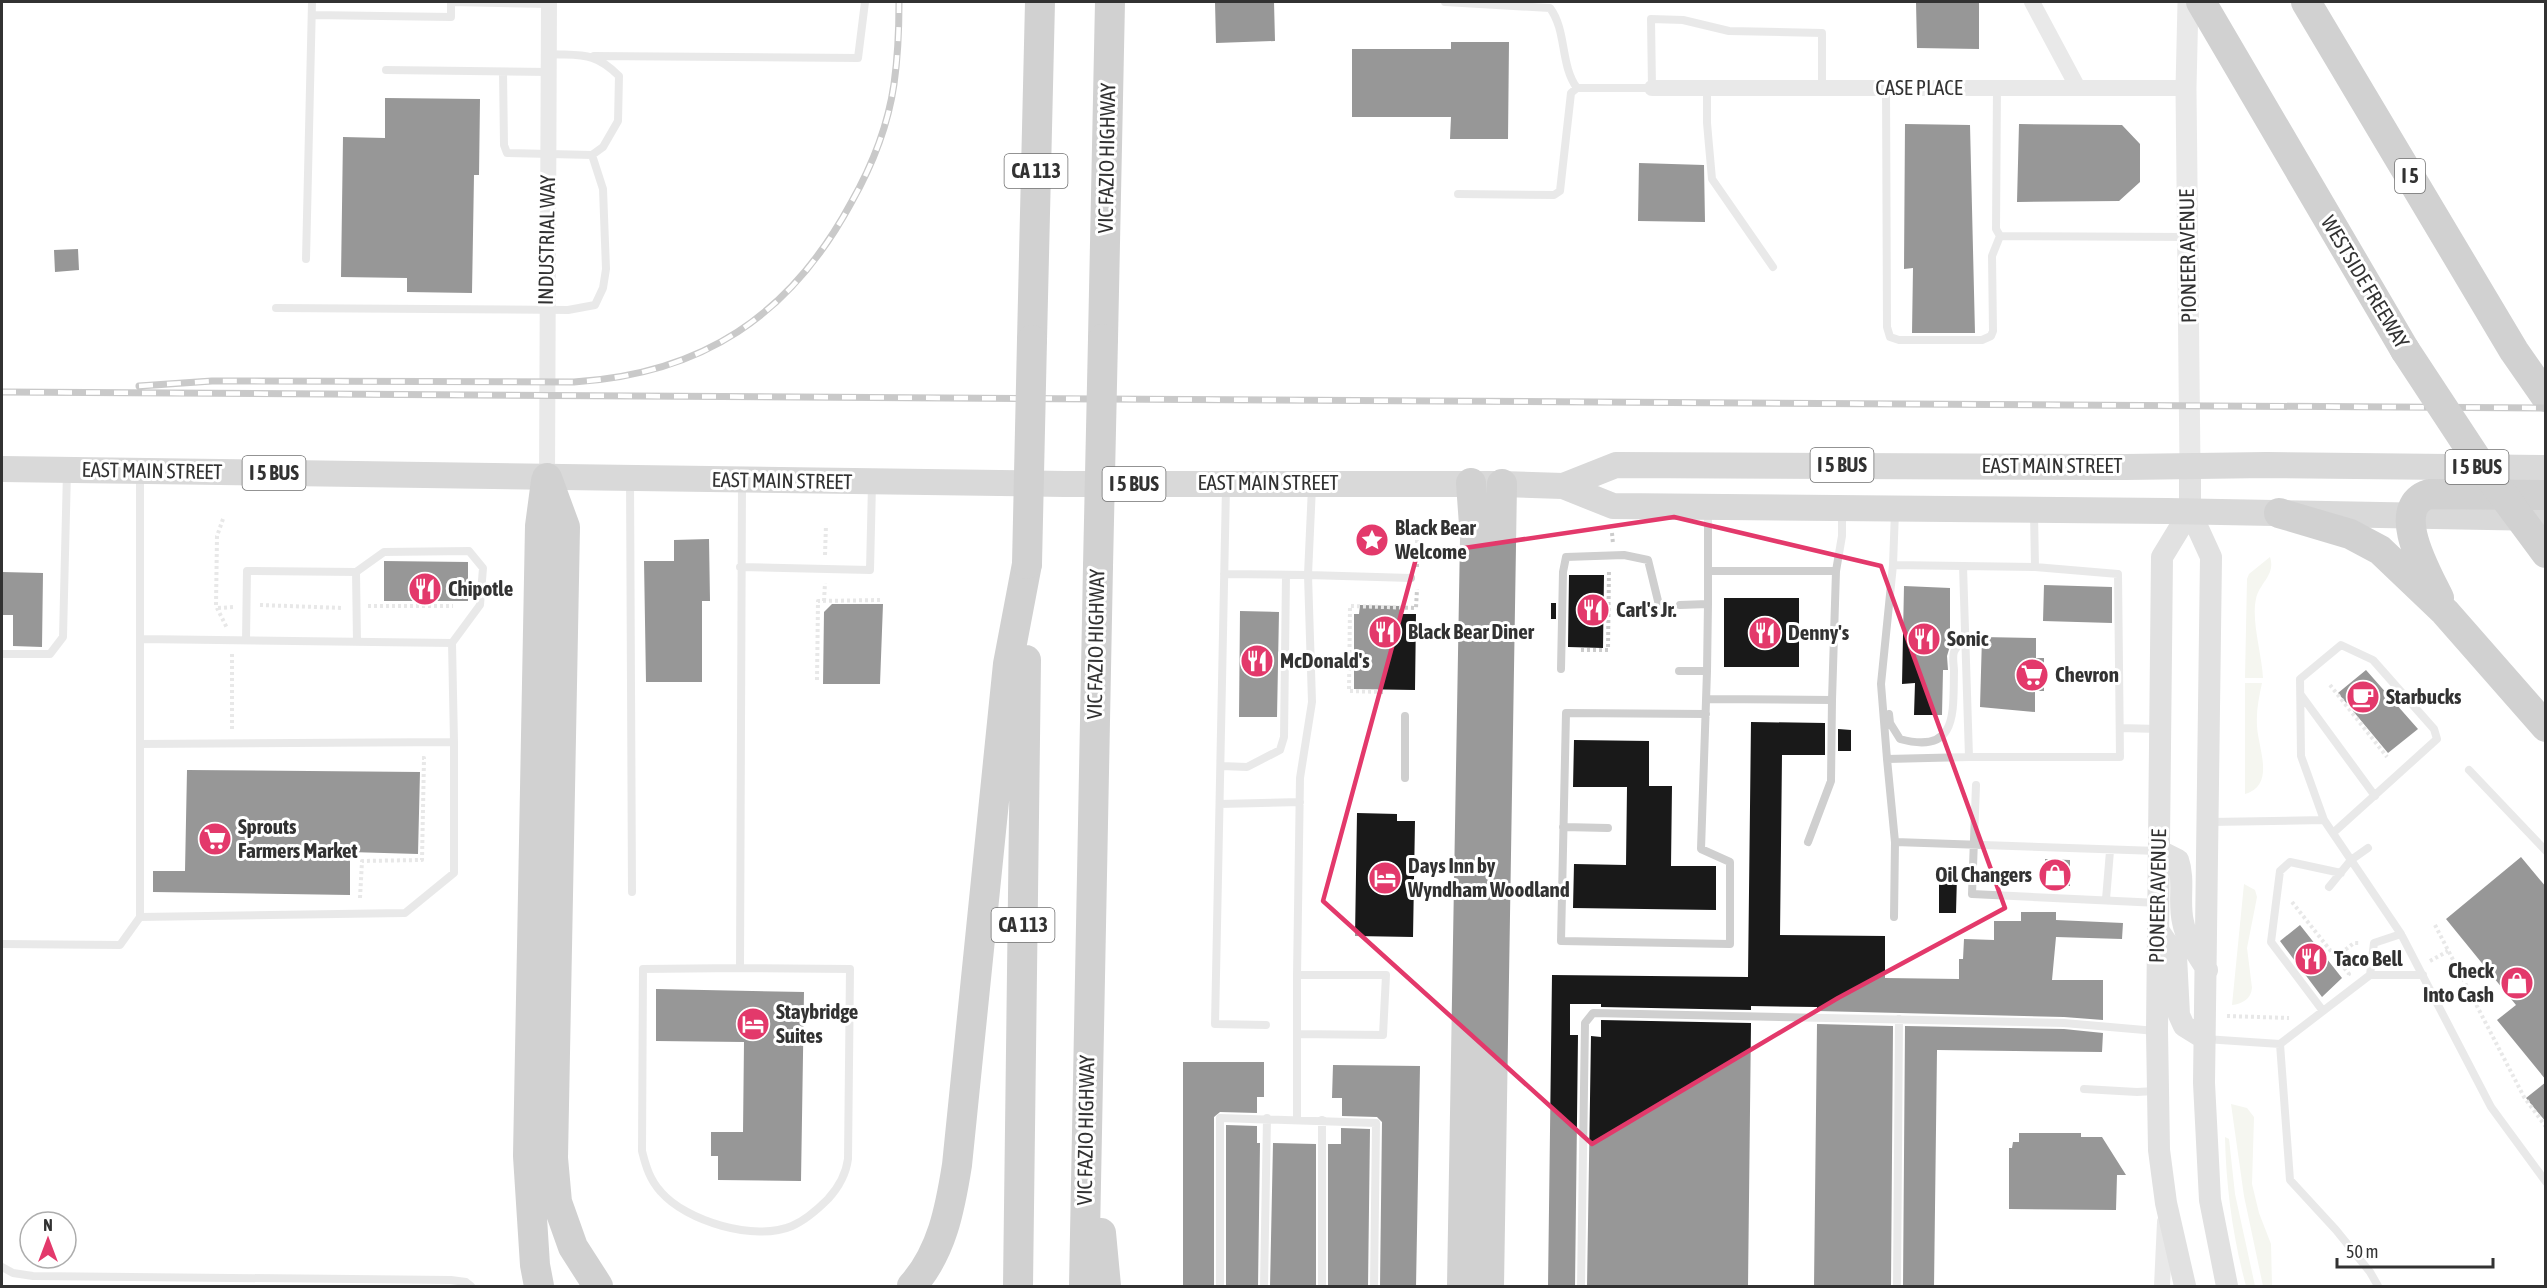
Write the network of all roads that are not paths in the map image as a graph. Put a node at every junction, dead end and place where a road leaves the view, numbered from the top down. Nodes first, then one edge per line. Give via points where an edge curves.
1 (312, 2) edge
2 (451, 2) edge
3 (865, 2) edge
4 (1040, 2) edge
5 (1110, 2) edge
6 (2032, 2) edge
7 (2188, 2) edge
8 (2201, 2) edge
9 (2306, 2) edge
10 (549, 3) edge
11 (1445, 3) edge
12 (312, 15) junction
13 (549, 54) junction
14 (587, 56) junction
15 (386, 70) dead end
16 (503, 72) junction
17 (548, 72) junction
18 (1577, 88) junction
19 (1652, 88) junction
20 (1707, 88) junction
21 (1822, 88) junction
22 (1886, 88) junction
23 (1997, 88) junction
24 (2078, 88) junction
25 (2186, 88) junction
26 (548, 155) junction
27 (592, 155) junction
28 (1458, 194) dead end
29 (2000, 236) junction
30 (2188, 237) junction
31 (306, 259) dead end
32 (1773, 267) dead end
33 (276, 308) dead end
34 (547, 309) junction
35 (2546, 397) edge
36 (1835, 465) junction
37 (2190, 466) junction
38 (2546, 468) edge
39 (2, 469) edge
40 (67, 470) junction
41 (140, 471) junction
42 (547, 478) junction
43 (630, 479) junction
44 (742, 480) junction
45 (872, 482) junction
46 (1312, 483) junction
47 (1471, 483) junction
48 (1226, 484) junction
49 (1502, 484) junction
50 (1563, 486) junction
51 (2546, 495) edge
52 (1708, 506) junction
53 (1842, 507) junction
54 (1895, 508) junction
55 (2034, 510) junction
56 (2190, 511) junction
57 (2279, 513) junction
58 (2410, 516) junction
59 (2546, 518) edge
60 (2546, 553) edge
61 (1027, 564) junction
62 (1893, 565) junction
63 (1963, 566) junction
64 (740, 567) junction
65 (2035, 567) junction
66 (1708, 571) junction
67 (1836, 571) junction
68 (356, 572) junction
69 (1224, 574) junction
70 (1286, 575) junction
71 (1308, 575) junction
72 (1414, 576) road end
73 (1708, 604) junction
74 (1659, 605) dead end
75 (1680, 605) dead end
76 (2445, 612) junction
77 (1965, 637) junction
78 (140, 639) junction
79 (246, 640) junction
80 (357, 642) junction
81 (452, 643) junction
82 (1885, 651) junction
83 (2, 654) edge
84 (1561, 669) dead end
85 (1678, 671) dead end
86 (1707, 671) junction
87 (2300, 695) junction
88 (1707, 699) junction
89 (1832, 700) junction
90 (1706, 714) junction
91 (1405, 716) dead end
92 (2546, 727) edge
93 (2120, 728) junction
94 (2161, 729) junction
95 (454, 742) junction
96 (140, 744) junction
97 (1969, 757) junction
98 (1887, 759) junction
99 (1221, 766) junction
100 (2469, 770) dead end
101 (1405, 778) dead end
102 (1976, 785) dead end
103 (2375, 796) junction
104 (1300, 802) junction
105 (1220, 804) junction
106 (2324, 820) junction
107 (2208, 822) junction
108 (1563, 827) junction
109 (1608, 828) dead end
110 (2333, 834) junction
111 (1808, 842) dead end
112 (1895, 842) junction
113 (1974, 845) junction
114 (2368, 848) dead end
115 (2110, 851) junction
116 (2160, 851) junction
117 (2546, 851) edge
118 (2351, 860) junction
119 (2340, 873) junction
120 (2329, 887) dead end
121 (632, 892) dead end
122 (2106, 899) junction
123 (2159, 903) junction
124 (1894, 917) dead end
125 (140, 918) junction
126 (2158, 930) junction
127 (2401, 934) junction
128 (2, 944) edge
129 (740, 968) junction
130 (2207, 970) junction
131 (1297, 975) junction
132 (2370, 975) junction
133 (2423, 975) junction
134 (2323, 1011) junction
135 (1899, 1019) junction
136 (1266, 1025) dead end
137 (2157, 1031) junction
138 (1297, 1034) junction
139 (2205, 1039) junction
140 (2280, 1044) junction
141 (2084, 1089) dead end
142 (2157, 1091) junction
143 (1086, 1100) junction
144 (1267, 1118) junction
145 (1297, 1119) junction
146 (1322, 1120) junction
147 (2546, 1182) edge
148 (2166, 1203) junction
149 (2, 1267) edge
150 (471, 1287) edge
151 (539, 1287) edge
152 (598, 1287) edge
153 (912, 1287) edge
154 (1018, 1287) edge
155 (1084, 1287) edge
156 (1106, 1287) edge
157 (1220, 1287) edge
158 (1264, 1287) edge
159 (1322, 1287) edge
160 (1374, 1287) edge
161 (1462, 1287) edge
162 (1489, 1287) edge
163 (1581, 1287) edge
164 (1897, 1287) edge
165 (2162, 1287) edge
166 (2185, 1287) edge
167 (2227, 1287) edge
168 (2378, 1287) edge

1 - 12 lane
2 - 10 lane
2 - 12 lane via 451,17
3 - 14 lane via 858,58
4 - 61 highway, CA 113, bridge
5 - 143 highway, VIC FAZIO HIGHWAY, bridge
6 - 24 street
7 - 25 street, PIONEER AVENUE
8 - 60 highway, WESTSIDE FREEWAY, bridge via 2405,350 2480,464
9 - 35 highway, I 5 via 2514,351
10 - 13 street, INDUSTRIAL WAY
11 - 18 lane via 1550,8 1557,17 1570,78
12 - 31 lane
13 - 14 lane
13 - 17 street, INDUSTRIAL WAY
14 - 27 lane via 605,62 619,76 618,120 603,147
15 - 16 lane
16 - 17 lane
16 - 26 lane via 507,153
17 - 26 street, INDUSTRIAL WAY
18 - 19 lane
18 - 28 lane via 1571,93 1560,191 1554,195
19 - 20 street, CASE PLACE
19 - 21 lane via 1651,20 1660,19 1729,31 1822,33
20 - 21 street, CASE PLACE
20 - 32 lane via 1712,179
21 - 22 street, CASE PLACE
22 - 23 street, CASE PLACE
22 - 29 lane via 1890,337 1982,340 1991,336 1992,256
23 - 24 street, CASE PLACE
23 - 29 lane via 1996,230
24 - 25 street, CASE PLACE
25 - 30 street, PIONEER AVENUE
26 - 27 lane
26 - 34 street, INDUSTRIAL WAY
27 - 34 lane via 603,189 603,288 595,305
29 - 30 lane
30 - 37 street, PIONEER AVENUE
33 - 34 lane
34 - 42 street, INDUSTRIAL WAY
36 - 37 main road, EAST MAIN STREET / I 5 BUS
36 - 50 main road, EAST MAIN STREET / I 5 BUS via 1616,465
36 - 52 main road via 1785,481 1732,481
37 - 38 main road, EAST MAIN STREET / I 5 BUS
37 - 56 main road, PIONEER AVENUE
39 - 40 main road, EAST MAIN STREET / I 5 BUS
40 - 41 main road, EAST MAIN STREET / I 5 BUS
40 - 83 lane via 63,637 50,654
41 - 42 main road, EAST MAIN STREET / I 5 BUS
41 - 78 lane
42 - 43 main road, EAST MAIN STREET / I 5 BUS
42 - 151 highway via 540,526 528,1156
42 - 152 highway via 565,527 553,1158 557,1202 573,1247
43 - 44 main road, EAST MAIN STREET / I 5 BUS
43 - 121 lane
44 - 45 main road, EAST MAIN STREET / I 5 BUS
44 - 64 lane
45 - 48 main road, EAST MAIN STREET / I 5 BUS
45 - 64 lane via 870,570
46 - 47 main road, EAST MAIN STREET / I 5 BUS
46 - 48 main road, EAST MAIN STREET / I 5 BUS
46 - 71 lane
47 - 49 main road, EAST MAIN STREET / I 5 BUS
47 - 161 highway via 1475,539
48 - 69 lane
49 - 50 main road, EAST MAIN STREET / I 5 BUS
49 - 162 highway
50 - 52 main road, EAST MAIN STREET / I 5 BUS via 1613,506
51 - 58 highway via 2430,494 2415,502
52 - 53 main road, EAST MAIN STREET / I 5 BUS
52 - 66 lane
53 - 54 main road, EAST MAIN STREET / I 5 BUS
53 - 67 lane
54 - 55 main road, EAST MAIN STREET / I 5 BUS
54 - 62 lane
55 - 56 main road, EAST MAIN STREET / I 5 BUS
55 - 65 lane
56 - 57 main road, EAST MAIN STREET / I 5 BUS
56 - 94 main road, PIONEER AVENUE via 2162,557
56 - 107 main road, PIONEER AVENUE via 2211,557
57 - 58 main road, EAST MAIN STREET / I 5 BUS
57 - 76 highway via 2366,540
58 - 59 main road, EAST MAIN STREET
58 - 76 highway via 2414,539
61 - 153 highway via 1008,664 955,1176 938,1246
61 - 154 highway, CA 113
62 - 63 lane
62 - 82 lane
63 - 65 lane
63 - 77 lane
64 - 129 lane
65 - 93 lane via 2118,574
66 - 67 lane
66 - 73 lane
67 - 89 lane
68 - 79 lane via 247,571
68 - 80 lane
68 - 81 lane via 384,552 469,551 483,568 480,605
69 - 70 lane
69 - 99 lane
70 - 71 lane
70 - 99 lane via 1284,737 1280,750 1247,767
71 - 72 lane
71 - 104 lane via 1312,702
73 - 75 lane
73 - 86 lane
74 - 84 lane via 1648,560 1624,555 1566,557
76 - 92 highway
77 - 82 lane via 1954,652 1953,720 1942,738 1931,743 1900,739 1890,723
77 - 97 lane
78 - 79 lane
78 - 96 lane
79 - 80 lane
80 - 81 lane
81 - 95 lane
82 - 98 lane via 1881,684
85 - 86 lane
86 - 88 lane
87 - 103 lane
87 - 103 lane via 2300,679 2340,645 2373,660 2434,729 2437,739 2431,747
87 - 106 lane via 2301,756
88 - 89 lane
88 - 90 lane
89 - 111 lane via 1831,781
90 - 108 lane via 1566,713
90 - 108 lane via 1701,849 1730,862 1730,944 1561,941
91 - 101 lane
93 - 94 lane
93 - 97 lane via 2120,758
94 - 116 main road, PIONEER AVENUE
95 - 96 lane
95 - 125 lane via 454,873 405,913
96 - 125 lane
97 - 98 lane
98 - 112 lane
99 - 105 lane
100 - 117 lane
102 - 113 lane
103 - 110 lane
104 - 105 lane
104 - 131 lane
105 - 136 lane via 1215,1024
106 - 107 lane
106 - 110 lane
107 - 130 main road, PIONEER AVENUE
108 - 109 lane
110 - 118 lane
112 - 113 lane
112 - 124 lane
113 - 115 lane
113 - 122 lane via 1972,894
114 - 118 lane
115 - 116 lane
115 - 122 lane
116 - 123 main road, PIONEER AVENUE
116 - 130 main road via 2178,860 2183,922
118 - 119 lane
118 - 127 lane
119 - 120 lane
119 - 134 lane via 2290,862 2280,871 2271,942
122 - 123 lane
123 - 126 main road, PIONEER AVENUE
125 - 128 lane via 120,945
126 - 137 main road, PIONEER AVENUE
126 - 139 main road via 2176,956 2184,1026
127 - 132 lane via 2374,943
127 - 133 lane
129 - 129 lane via 850,969 846,1172 815,1212 791,1227 756,1232 695,1218 676,1206 646,1170 642,1151 644,969
130 - 139 main road, PIONEER AVENUE
131 - 138 lane
131 - 138 lane via 1386,975 1383,1035
132 - 133 lane
132 - 134 lane
133 - 147 lane via 2491,1107
134 - 140 lane
135 - 137 lane via 2064,1023
135 - 163 lane via 1593,1013 1586,1023
135 - 164 lane
137 - 142 main road, PIONEER AVENUE
138 - 145 lane
139 - 140 lane
139 - 167 main road, PIONEER AVENUE via 2210,1200
140 - 168 lane via 2290,1180 2336,1230
141 - 142 lane
142 - 148 main road, PIONEER AVENUE
143 - 155 highway, VIC FAZIO HIGHWAY
143 - 156 highway
144 - 145 lane
144 - 157 lane via 1220,1118
144 - 158 lane
145 - 146 lane
146 - 159 lane
146 - 160 lane via 1376,1123
148 - 165 street
148 - 166 main road, PIONEER AVENUE
149 - 150 lane via 33,1276 451,1280 466,1282

